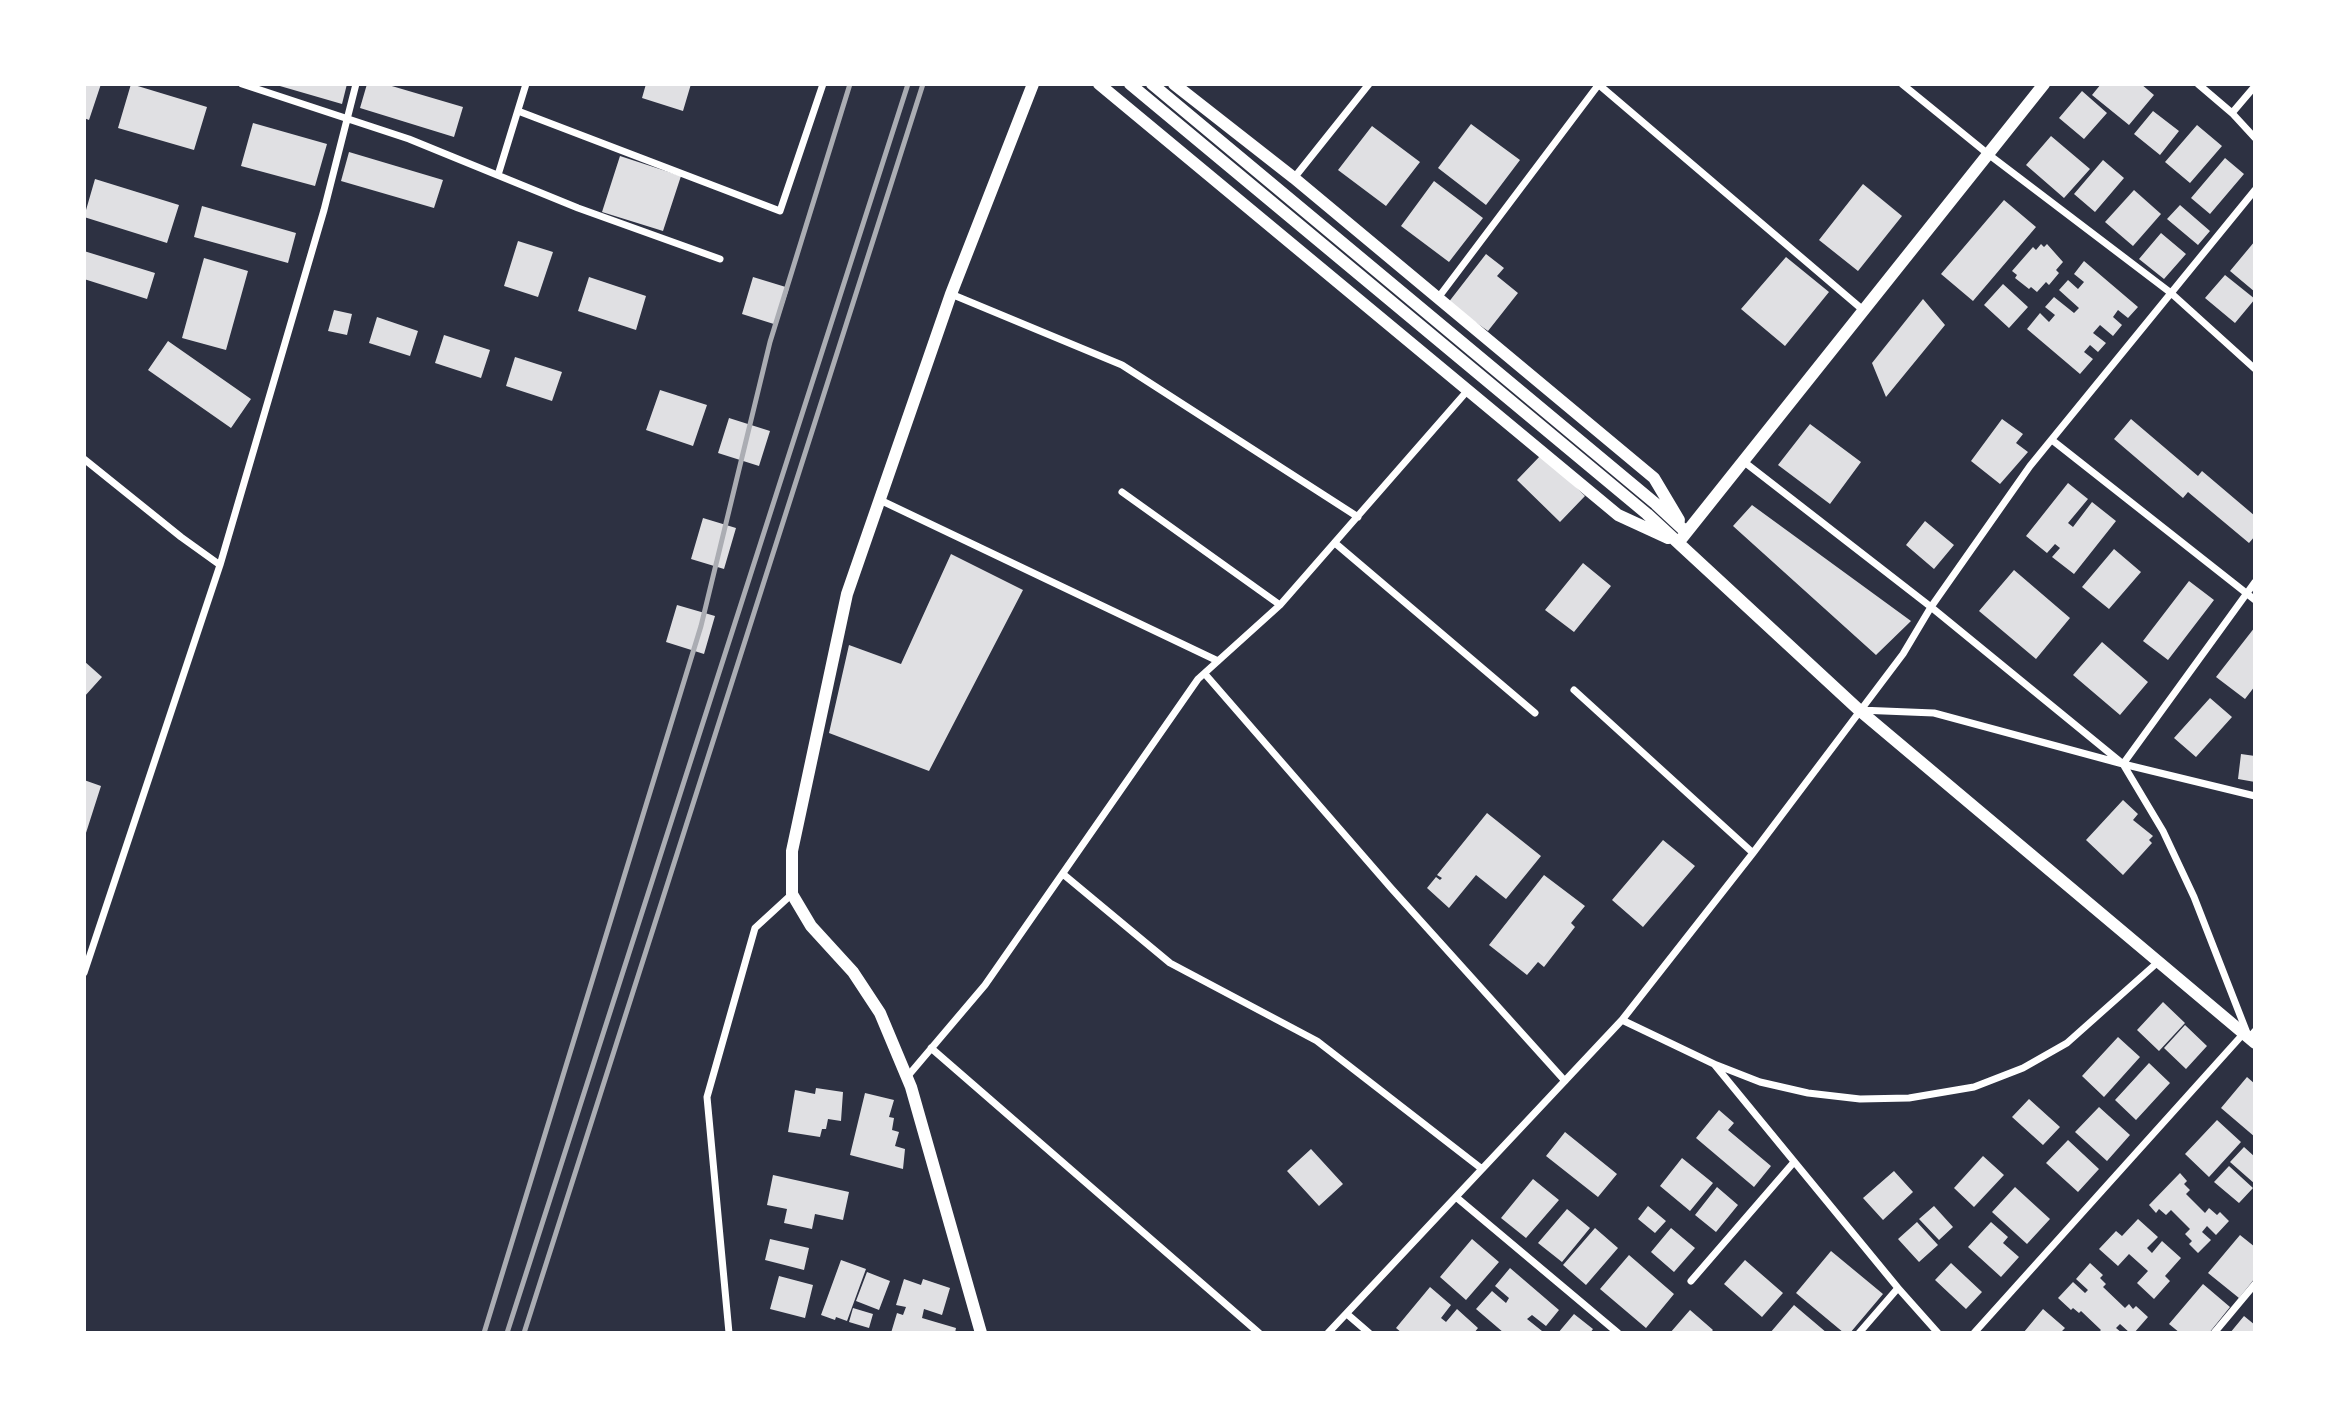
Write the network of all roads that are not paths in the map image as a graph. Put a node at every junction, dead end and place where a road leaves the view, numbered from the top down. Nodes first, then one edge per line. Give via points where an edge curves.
1 (242, 84) edge
2 (356, 84) edge
3 (526, 84) edge
4 (823, 84) edge
5 (1032, 84) edge
6 (1099, 84) edge
7 (1130, 84) edge
8 (1152, 84) edge
9 (1174, 84) edge
10 (1369, 84) edge
11 (1599, 84) edge
12 (1902, 84) edge
13 (2044, 84) edge
14 (2197, 84) edge
15 (2255, 86) edge
16 (518, 111) junction
17 (2232, 113) junction
18 (347, 119) junction
19 (2255, 138) edge
20 (1988, 154) junction
21 (498, 175) junction
22 (1294, 178) junction
23 (2255, 190) edge
24 (720, 259) dead end
25 (2171, 293) junction
26 (951, 294) junction
27 (1438, 298) junction
28 (1863, 310) junction
29 (2255, 369) edge
30 (1468, 390) junction
31 (2052, 440) junction
32 (84, 459) edge
33 (1743, 461) junction
34 (1122, 492) dead end
35 (880, 499) junction
36 (1651, 509) junction
37 (1358, 517) junction
38 (1682, 537) junction
39 (1335, 543) junction
40 (220, 565) junction
41 (2255, 582) edge
42 (2246, 593) junction
43 (2255, 600) edge
44 (1280, 605) junction
45 (1931, 607) junction
46 (1218, 662) junction
47 (1205, 674) junction
48 (1574, 691) dead end
49 (1859, 710) junction
50 (1535, 713) dead end
51 (2123, 764) junction
52 (2255, 796) edge
53 (1753, 853) junction
54 (1063, 874) junction
55 (792, 894) junction
56 (2158, 961) junction
57 (84, 973) edge
58 (1622, 1020) junction
59 (2251, 1036) edge
60 (931, 1048) junction
61 (1714, 1064) junction
62 (907, 1077) junction
63 (1565, 1081) junction
64 (1794, 1162) junction
65 (1482, 1169) junction
66 (1456, 1197) junction
67 (1691, 1281) dead end
68 (2255, 1284) edge
69 (1898, 1287) junction
70 (1347, 1314) junction
71 (729, 1333) edge
72 (981, 1333) edge
73 (1259, 1333) edge
74 (1328, 1333) edge
75 (1369, 1333) edge
76 (1618, 1333) edge
77 (1859, 1333) edge
78 (1938, 1333) edge
79 (1974, 1333) edge
80 (2214, 1333) edge

1 - 18 street
2 - 18 street
3 - 16 street
4 - 16 street via 780,211
5 - 26 street
6 - 30 street
7 - 36 street
8 - 36 street
9 - 22 street
10 - 22 street
11 - 27 street
11 - 28 street
12 - 20 street
13 - 20 street
14 - 17 street
15 - 17 street
16 - 21 street
17 - 19 street
18 - 21 street
18 - 40 street
20 - 25 street
20 - 28 street
21 - 24 street
22 - 27 street
23 - 25 street
25 - 29 street
25 - 31 street
26 - 35 street
26 - 37 street via 1122,365
27 - 38 street via 1654,478
28 - 33 street
30 - 37 street
30 - 38 street via 1619,515
31 - 42 street
31 - 45 street
32 - 40 street
33 - 38 street
33 - 45 street
34 - 44 street
35 - 46 street
35 - 55 street via 847,594 792,851
36 - 38 street
37 - 39 street
38 - 49 street
39 - 44 street
39 - 50 street
40 - 57 street
41 - 42 street
42 - 43 street
42 - 51 street
44 - 46 street
45 - 49 street via 1903,654
45 - 51 street
46 - 47 street
47 - 54 street
47 - 63 street
48 - 53 street
49 - 51 street via 1934,713
49 - 53 street
49 - 56 street
51 - 52 street
51 - 59 street via 2163,831
53 - 58 street
54 - 60 street via 985,985
54 - 65 street via 1170,963 1317,1041
55 - 62 street via 811,926 853,972 880,1013
55 - 71 street via 755,928 707,1097
56 - 59 street
56 - 61 street via 2067,1043 1975,1087 1909,1098 1860,1099 1760,1082
58 - 61 street
58 - 63 street
59 - 79 street
60 - 62 street
60 - 73 street
61 - 64 street
62 - 72 street
63 - 65 street
64 - 67 street
64 - 69 street
65 - 66 street
66 - 70 street
66 - 76 street
68 - 80 street
69 - 77 street
69 - 78 street
70 - 74 street
70 - 75 street

